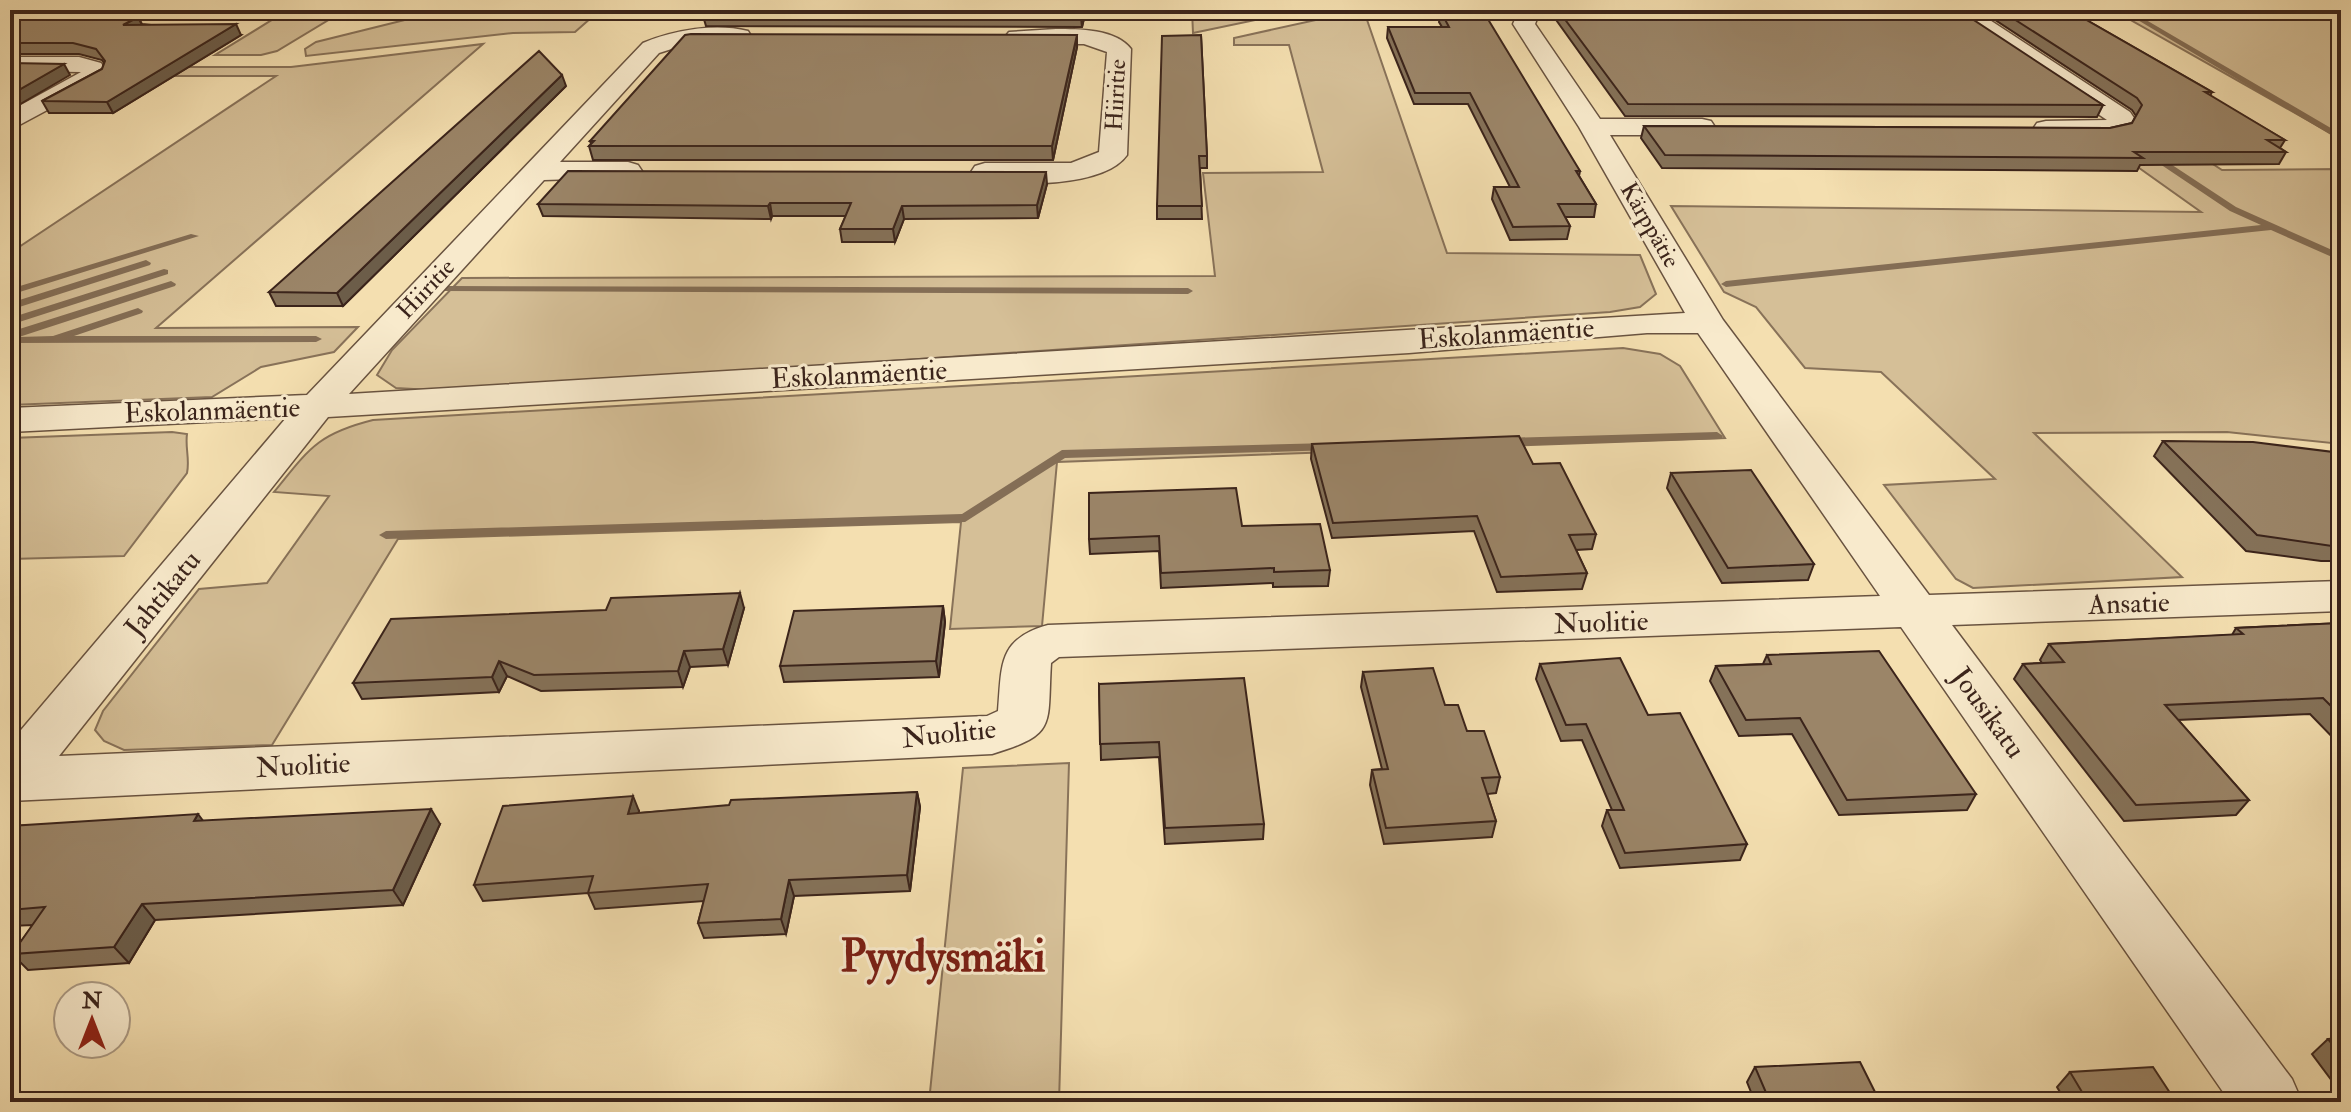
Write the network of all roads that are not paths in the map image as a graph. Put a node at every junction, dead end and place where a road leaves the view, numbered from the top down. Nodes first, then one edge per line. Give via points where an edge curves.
1 (1535, 10) edge
2 (1947, 10) edge
3 (772, 36) edge
4 (990, 37) edge
5 (10, 64) edge
6 (10, 122) edge
7 (1592, 127) junction
8 (1732, 127) edge
9 (2027, 129) edge
10 (537, 171) junction
11 (662, 171) edge
12 (958, 172) edge
13 (1708, 323) junction
14 (316, 407) junction
15 (10, 420) edge
16 (2341, 596) edge
17 (1916, 613) junction
18 (11, 779) edge
19 (2269, 1102) edge

1 - 7 street, Kärppätie via 1529,11 1524,24
2 - 9 street via 1968,16 2121,118 2117,126 2104,129
3 - 10 street, Hiiritie via 694,36 651,48
4 - 12 street, Hiiritie via 1084,37 1119,49 1113,155 1090,168 1067,172
5 - 6 street via 79,64 96,74
7 - 8 street
7 - 13 street, Kärppätie
10 - 11 street
10 - 14 street, Hiiritie
13 - 14 street, Eskolanmäentie
13 - 17 street, Jousikatu
14 - 15 street, Eskolanmäentie
14 - 18 street, Jahtikatu
16 - 17 street, Ansatie
17 - 18 street, Nuolitie via 1048,641 1027,656 1022,722 992,735
17 - 19 street, Jousikatu

